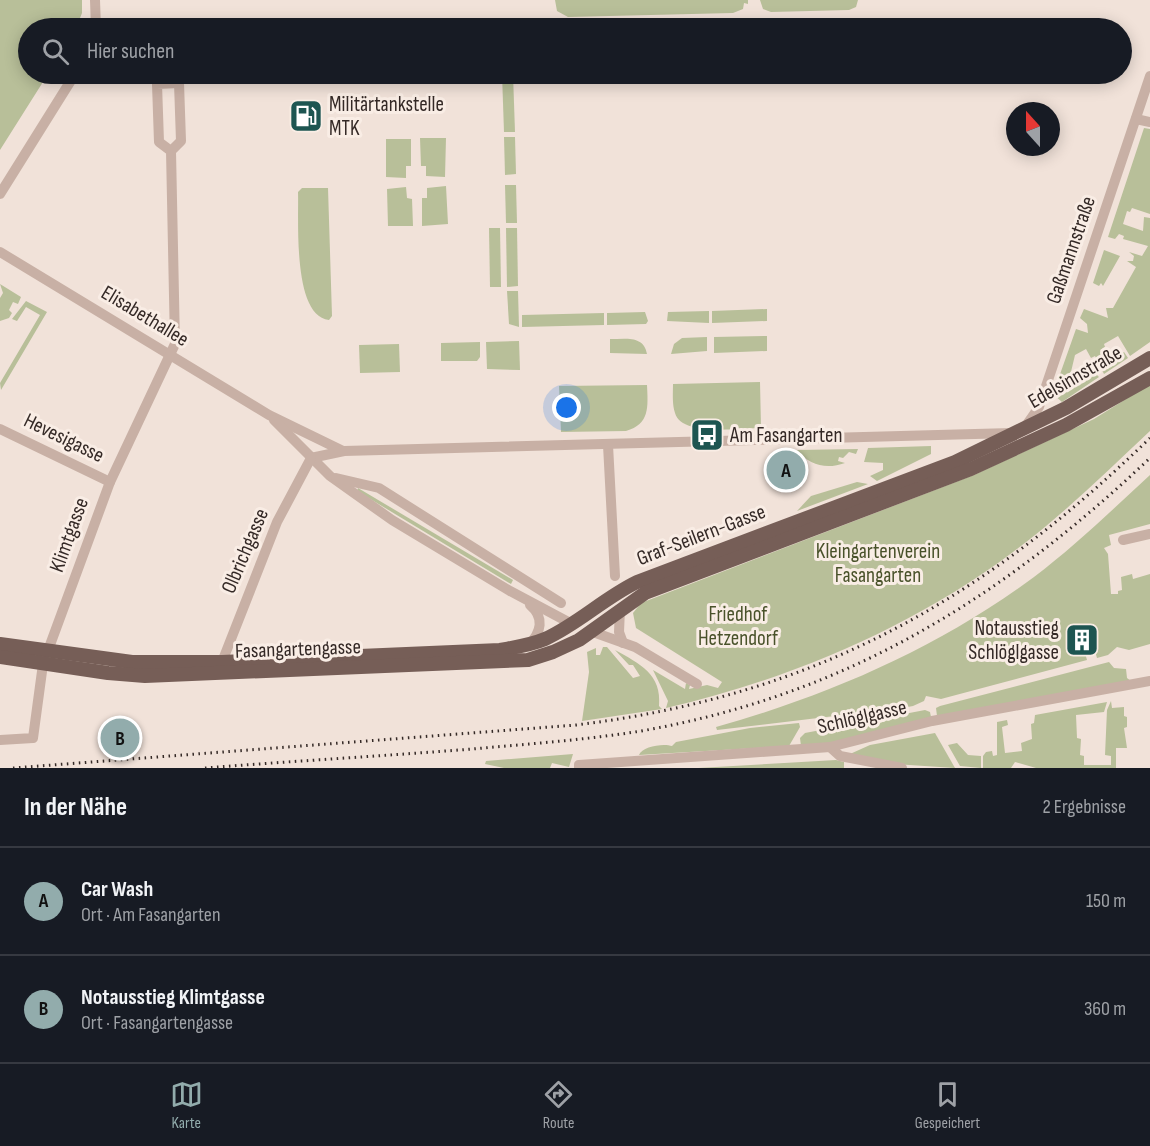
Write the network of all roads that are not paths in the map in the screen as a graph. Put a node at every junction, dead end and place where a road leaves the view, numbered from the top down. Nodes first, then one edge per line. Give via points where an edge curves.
1 (95, 0) edge
2 (96, 18) edge
3 (1150, 76) edge
4 (69, 84) edge
5 (157, 84) edge
6 (179, 84) edge
7 (1136, 119) junction
8 (1150, 122) edge
9 (171, 151) junction
10 (0, 194) edge
11 (0, 252) edge
12 (170, 354) junction
13 (1150, 358) edge
14 (1150, 378) edge
15 (1043, 413) junction
16 (269, 415) junction
17 (1066, 425) junction
18 (0, 429) edge
19 (1024, 438) junction
20 (609, 445) junction
21 (344, 451) junction
22 (311, 458) junction
23 (330, 476) junction
24 (110, 482) junction
25 (1150, 534) edge
26 (1123, 540) dead end
27 (615, 576) dead end
28 (517, 577) junction
29 (519, 596) junction
30 (561, 603) dead end
31 (620, 608) junction
32 (572, 624) junction
33 (593, 632) junction
34 (0, 644) edge
35 (623, 644) junction
36 (529, 645) junction
37 (0, 657) edge
38 (45, 658) junction
39 (222, 662) junction
40 (1150, 681) edge
41 (697, 684) dead end
42 (0, 740) edge
43 (830, 747) junction
44 (579, 767) edge
45 (902, 768) edge

1 - 2 street
3 - 7 street, Gaßmannstraße
4 - 10 street
5 - 9 street via 159,142
6 - 9 street via 181,141
7 - 8 street
7 - 15 street, Gaßmannstraße
9 - 12 street, Klimtgasse via 175,344
11 - 12 street, Elisabethallee
12 - 16 street, Elisabethallee
12 - 24 street, Klimtgasse
13 - 15 main road, Edelsinnstraße
14 - 17 main road, Edelsinnstraße
15 - 17 street via 1052,424
15 - 19 main road, Edelsinnstraße
16 - 21 street, Elisabethallee
16 - 22 street, Elisabethallee
17 - 19 main road, Edelsinnstraße
18 - 24 street, Hevesigasse
19 - 20 street
19 - 31 main road, Graf-Seilern-Gasse via 971,469 683,577
19 - 32 main road, Graf-Seilern-Gasse via 637,582
20 - 21 street
20 - 27 street
21 - 22 street
22 - 23 street, Elisabethallee
22 - 39 street, Olbrichgasse via 277,522
23 - 28 street, Elisabethallee via 379,488
23 - 29 street, Elisabethallee via 392,520
24 - 38 street, Klimtgasse
25 - 26 street
28 - 29 street
28 - 30 street, Elisabethallee
29 - 32 street, Elisabethallee
29 - 36 street via 539,618 539,632
31 - 33 main road, Graf-Seilern-Gasse
31 - 35 street
32 - 33 main road
32 - 36 main road, Fasangartengasse
33 - 35 street
33 - 38 main road, Fasangartengasse via 553,652 528,660 501,662 145,676
34 - 38 main road, Fasangartengasse
35 - 41 street via 635,647
36 - 39 main road, Fasangartengasse via 500,650
37 - 38 main road, Fasangartengasse
38 - 39 main road, Fasangartengasse
38 - 42 street, Klimtgasse via 33,738
40 - 43 street, Schlöglgasse via 932,721
43 - 44 street, Schlöglgasse
43 - 45 street via 840,756

